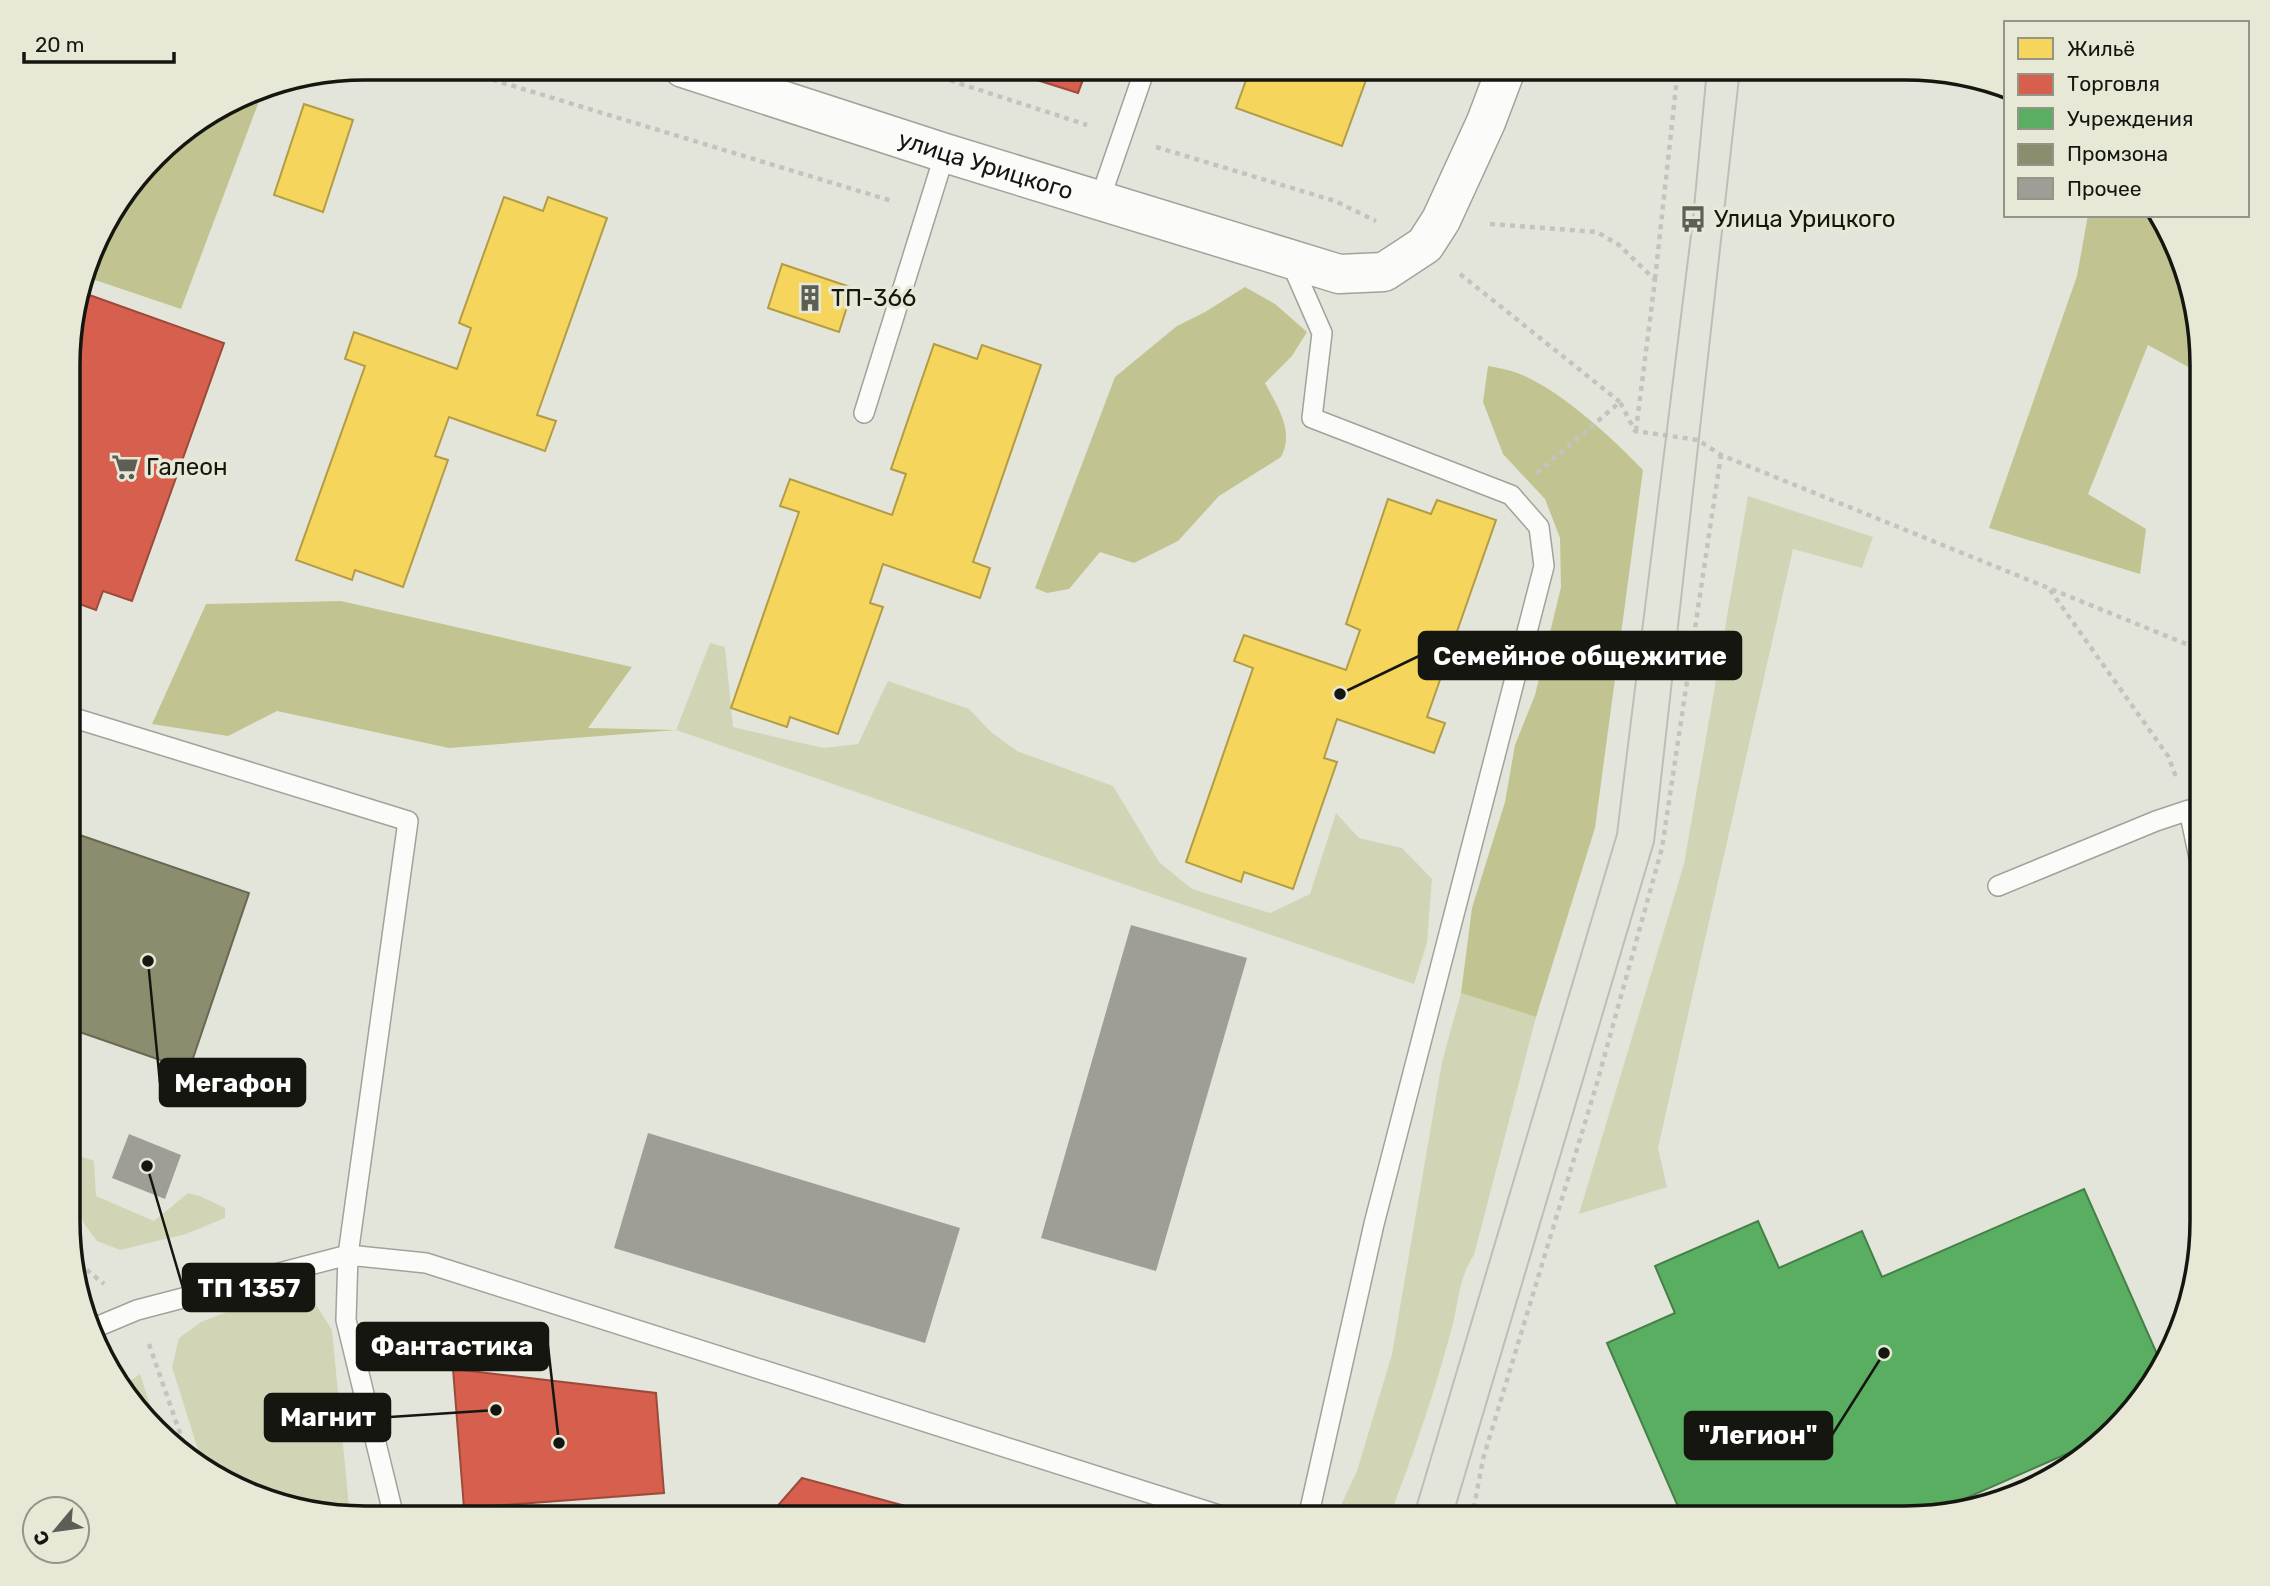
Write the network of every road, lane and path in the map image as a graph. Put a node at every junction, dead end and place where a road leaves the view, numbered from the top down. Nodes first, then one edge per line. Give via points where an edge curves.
1 (497, 81) edge
2 (722, 81) edge
3 (1141, 81) edge
4 (1501, 81) edge
5 (1677, 81) edge
6 (945, 153) junction
7 (1100, 199) junction
8 (926, 212) junction
9 (1441, 220) junction
10 (1290, 260) junction
11 (1655, 280) junction
12 (864, 413) dead end
13 (1636, 431) junction
14 (1721, 454) junction
15 (1511, 495) junction
16 (2049, 588) junction
17 (2190, 646) edge
18 (80, 720) edge
19 (2189, 810) junction
20 (2190, 815) edge
21 (1998, 886) dead end
22 (348, 1255) junction
23 (100, 1325) edge
24 (391, 1506) edge
25 (1190, 1506) edge
26 (1310, 1506) edge
27 (1474, 1506) edge

1 - 8 path
2 - 6 street, улица Урицкого
3 - 7 lane
4 - 9 street, улица Урицкого
5 - 11 path
6 - 7 street, улица Урицкого
6 - 8 lane
7 - 10 street, улица Урицкого
8 - 12 lane
9 - 10 street, улица Урицкого via 1424,245 1384,272 1339,274
9 - 11 path via 1597,232 1619,245
10 - 15 lane via 1322,332 1312,418
11 - 13 path
13 - 14 path via 1698,440
13 - 15 path via 1620,402
14 - 16 path
14 - 27 path via 1662,848 1597,1083 1483,1459
15 - 26 lane via 1539,527 1544,566 1374,1224
16 - 17 path
16 - 19 path via 2168,756
18 - 22 lane via 408,821
19 - 20 lane
19 - 21 lane
22 - 23 lane via 136,1310
22 - 24 lane via 346,1320
22 - 25 lane via 426,1263

